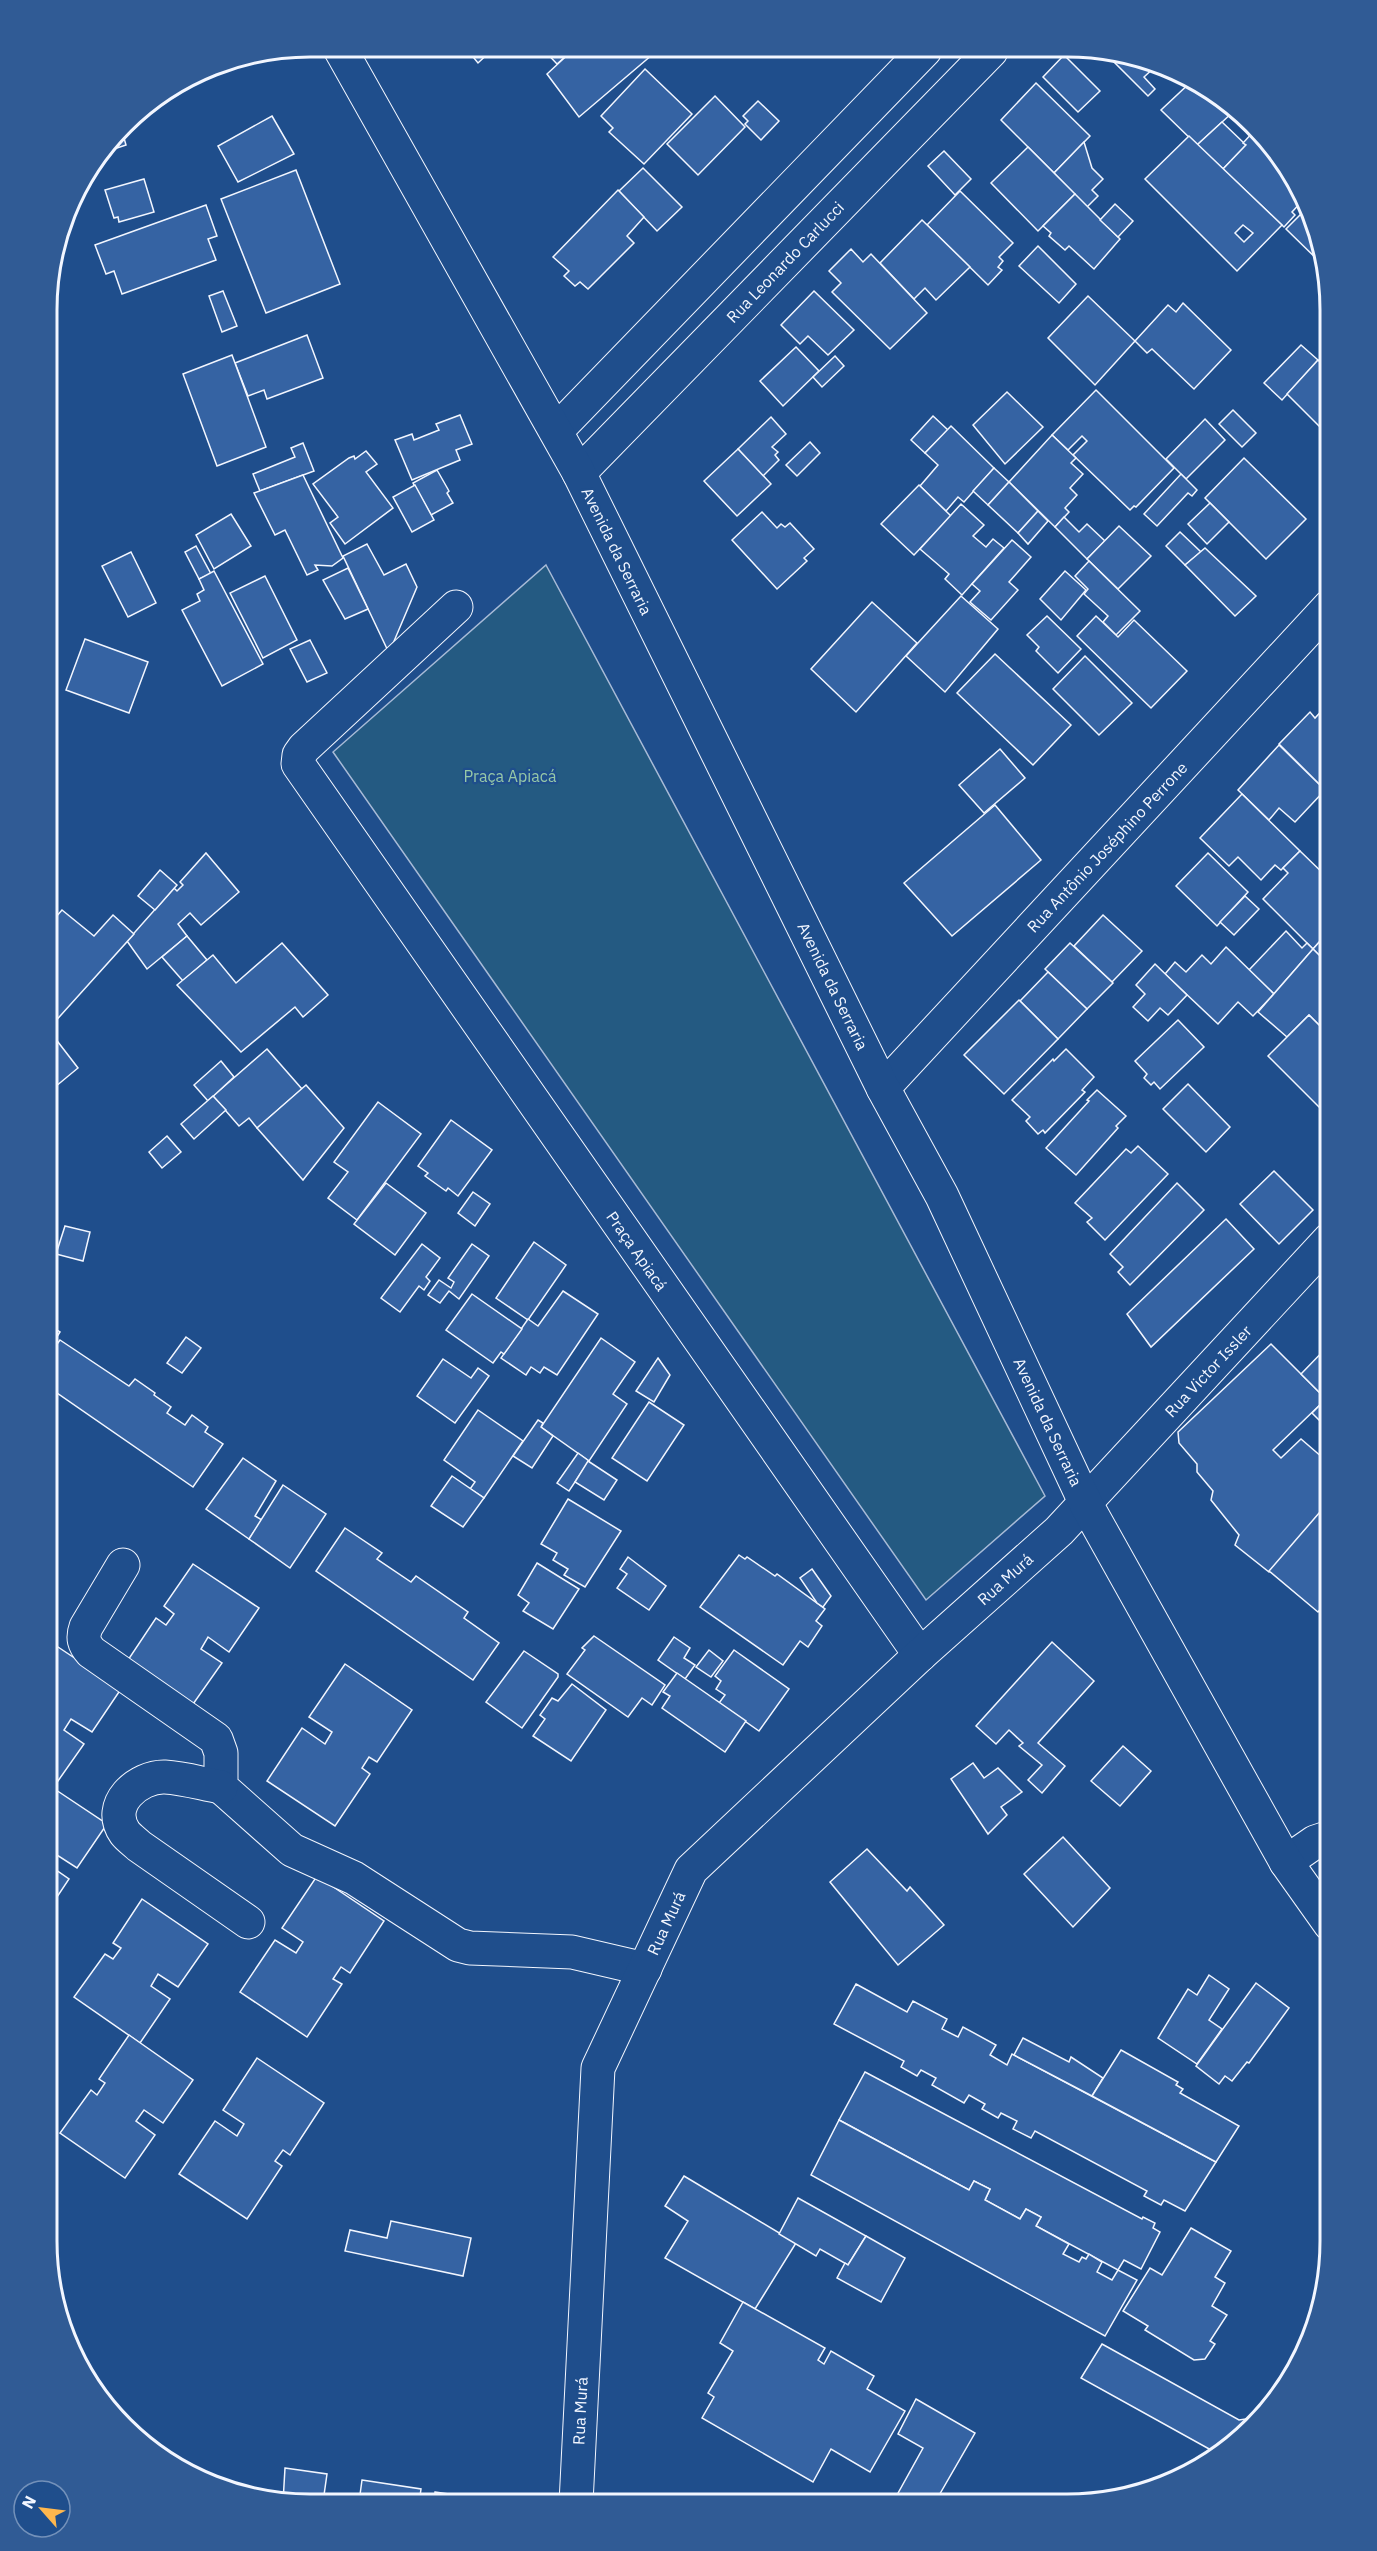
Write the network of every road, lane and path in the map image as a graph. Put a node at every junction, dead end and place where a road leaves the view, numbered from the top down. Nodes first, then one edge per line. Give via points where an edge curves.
1 (345, 57) edge
2 (918, 57) edge
3 (985, 57) edge
4 (556, 431) junction
5 (579, 473) junction
6 (456, 607) dead end
7 (1320, 617) edge
8 (883, 1088) junction
9 (1320, 1250) edge
10 (1086, 1504) junction
11 (123, 1565) dead end
12 (920, 1655) junction
13 (221, 1787) junction
14 (1320, 1841) edge
15 (1286, 1862) junction
16 (1320, 1910) edge
17 (248, 1922) dead end
18 (645, 1969) junction
19 (576, 2494) edge

1 - 4 street, Avenida da Serraria
2 - 4 street
3 - 5 street, Rua Leonardo Carlucci
4 - 5 street, Avenida da Serraria
5 - 8 street, Avenida da Serraria
6 - 12 street, Praça Apiacá via 304,747 298,764
7 - 8 street, Rua Antônio Joséphino Perrone
8 - 10 street, Avenida da Serraria via 942,1196
9 - 10 street, Rua Victor Issler
10 - 12 street, Rua Murá
10 - 15 street, Avenida da Serraria
11 - 13 street via 86,1627 85,1645 216,1739 221,1753
12 - 18 street, Rua Murá via 691,1870
13 - 17 street via 164,1777 136,1784 123,1799 119,1817 125,1832 140,1845
13 - 18 street via 292,1850 354,1878 458,1945 572,1952
14 - 15 street
15 - 16 street, Avenida da Serraria
18 - 19 street, Rua Murá via 598,2068

